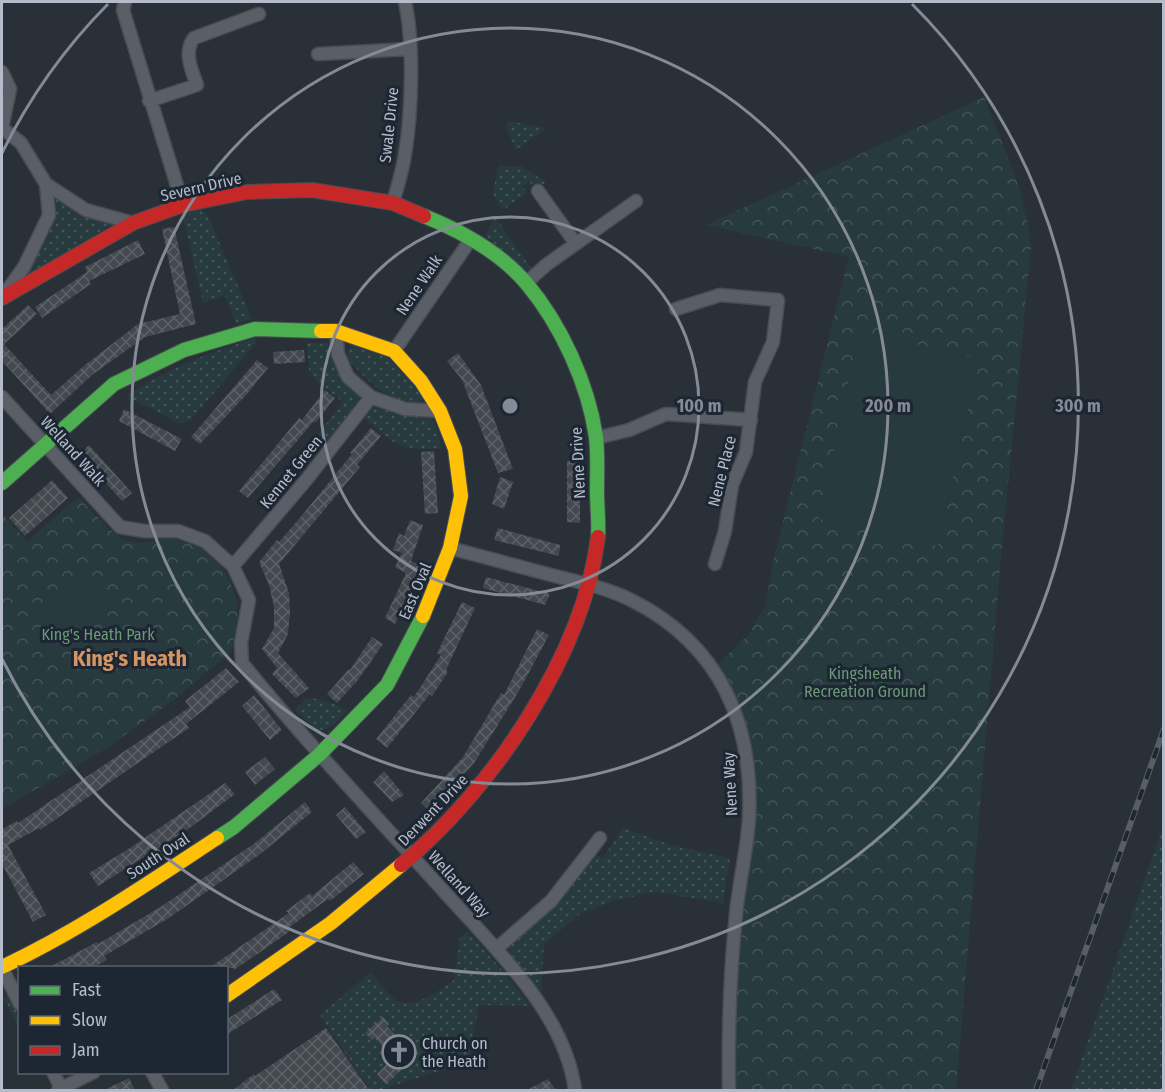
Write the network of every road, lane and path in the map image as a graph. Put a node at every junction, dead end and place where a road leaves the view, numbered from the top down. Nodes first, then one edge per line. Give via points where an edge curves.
1 (125, 2) edge
2 (405, 2) edge
3 (259, 14) dead end
4 (409, 49) junction
5 (318, 54) dead end
6 (2, 72) edge
7 (149, 101) junction
8 (2, 128) edge
9 (46, 184) junction
10 (538, 191) dead end
11 (636, 201) dead end
12 (393, 203) junction
13 (183, 205) junction
14 (133, 223) junction
15 (471, 238) junction
16 (576, 244) junction
17 (526, 283) junction
18 (2, 298) edge
19 (676, 309) dead end
20 (336, 331) junction
21 (394, 351) junction
22 (2, 397) edge
23 (371, 397) junction
24 (440, 411) junction
25 (751, 420) junction
26 (596, 438) junction
27 (45, 444) junction
28 (2, 483) edge
29 (450, 548) junction
30 (715, 564) dead end
31 (233, 566) junction
32 (588, 584) junction
33 (319, 755) junction
34 (600, 838) dead end
35 (412, 856) junction
36 (496, 949) junction
37 (25, 962) edge
38 (2, 967) edge
39 (228, 995) edge
40 (18, 1000) edge
41 (54, 1074) edge
42 (153, 1074) edge
43 (83, 1081) edge
44 (60, 1090) edge
45 (162, 1090) edge
46 (575, 1090) edge
47 (729, 1090) edge

1 - 7 street via 123,10
2 - 4 street, Swale Drive
3 - 7 street via 194,38 189,50 197,85
4 - 5 street
4 - 12 street, Swale Drive via 405,154
6 - 8 street via 10,89
7 - 13 street
8 - 9 street via 21,142
9 - 14 street via 86,210
9 - 18 street via 49,215 24,267
10 - 16 street
11 - 16 street
12 - 13 street, Severn Drive via 312,190 247,192
12 - 15 street, Nene Drive
13 - 14 street, Severn Drive
14 - 18 street, Severn Drive
15 - 17 street, Nene Drive
15 - 21 street, Nene Walk
16 - 17 street
17 - 26 street, Nene Drive via 556,326 576,369
19 - 25 street, Nene Place via 720,295 778,300 773,342 755,382
20 - 21 street, East Oval
20 - 23 street via 338,354 348,377
20 - 27 street, East Oval via 255,329 184,350 114,384
21 - 24 street, East Oval via 421,381
22 - 27 street, Welland Walk
23 - 24 street via 405,409
23 - 31 street, Kennet Green
24 - 29 street, East Oval via 455,450 461,496
25 - 26 street, Nene Place via 666,414 629,430
25 - 30 street, Nene Place
26 - 32 street, Nene Drive via 598,534
27 - 28 street, East Oval
27 - 31 street, Welland Walk via 120,527 178,531 205,541
29 - 32 street, Nene Way
29 - 33 street, East Oval via 428,609 387,685
31 - 33 street, Welland Way via 249,600 241,643 242,663
32 - 35 street, Derwent Drive via 562,653 518,734 453,818
32 - 47 street, Nene Way via 634,601 677,629 714,670 738,720 748,758 750,786 732,954
33 - 35 street, Welland Way
33 - 37 street, South Oval via 234,827
34 - 36 street via 551,901
35 - 36 street, Welland Way
35 - 39 street, Derwent Drive via 331,923
36 - 46 street, Welland Way via 534,995 549,1021 569,1065
37 - 38 street, South Oval
38 - 40 street
41 - 44 street
42 - 45 street
43 - 44 street

